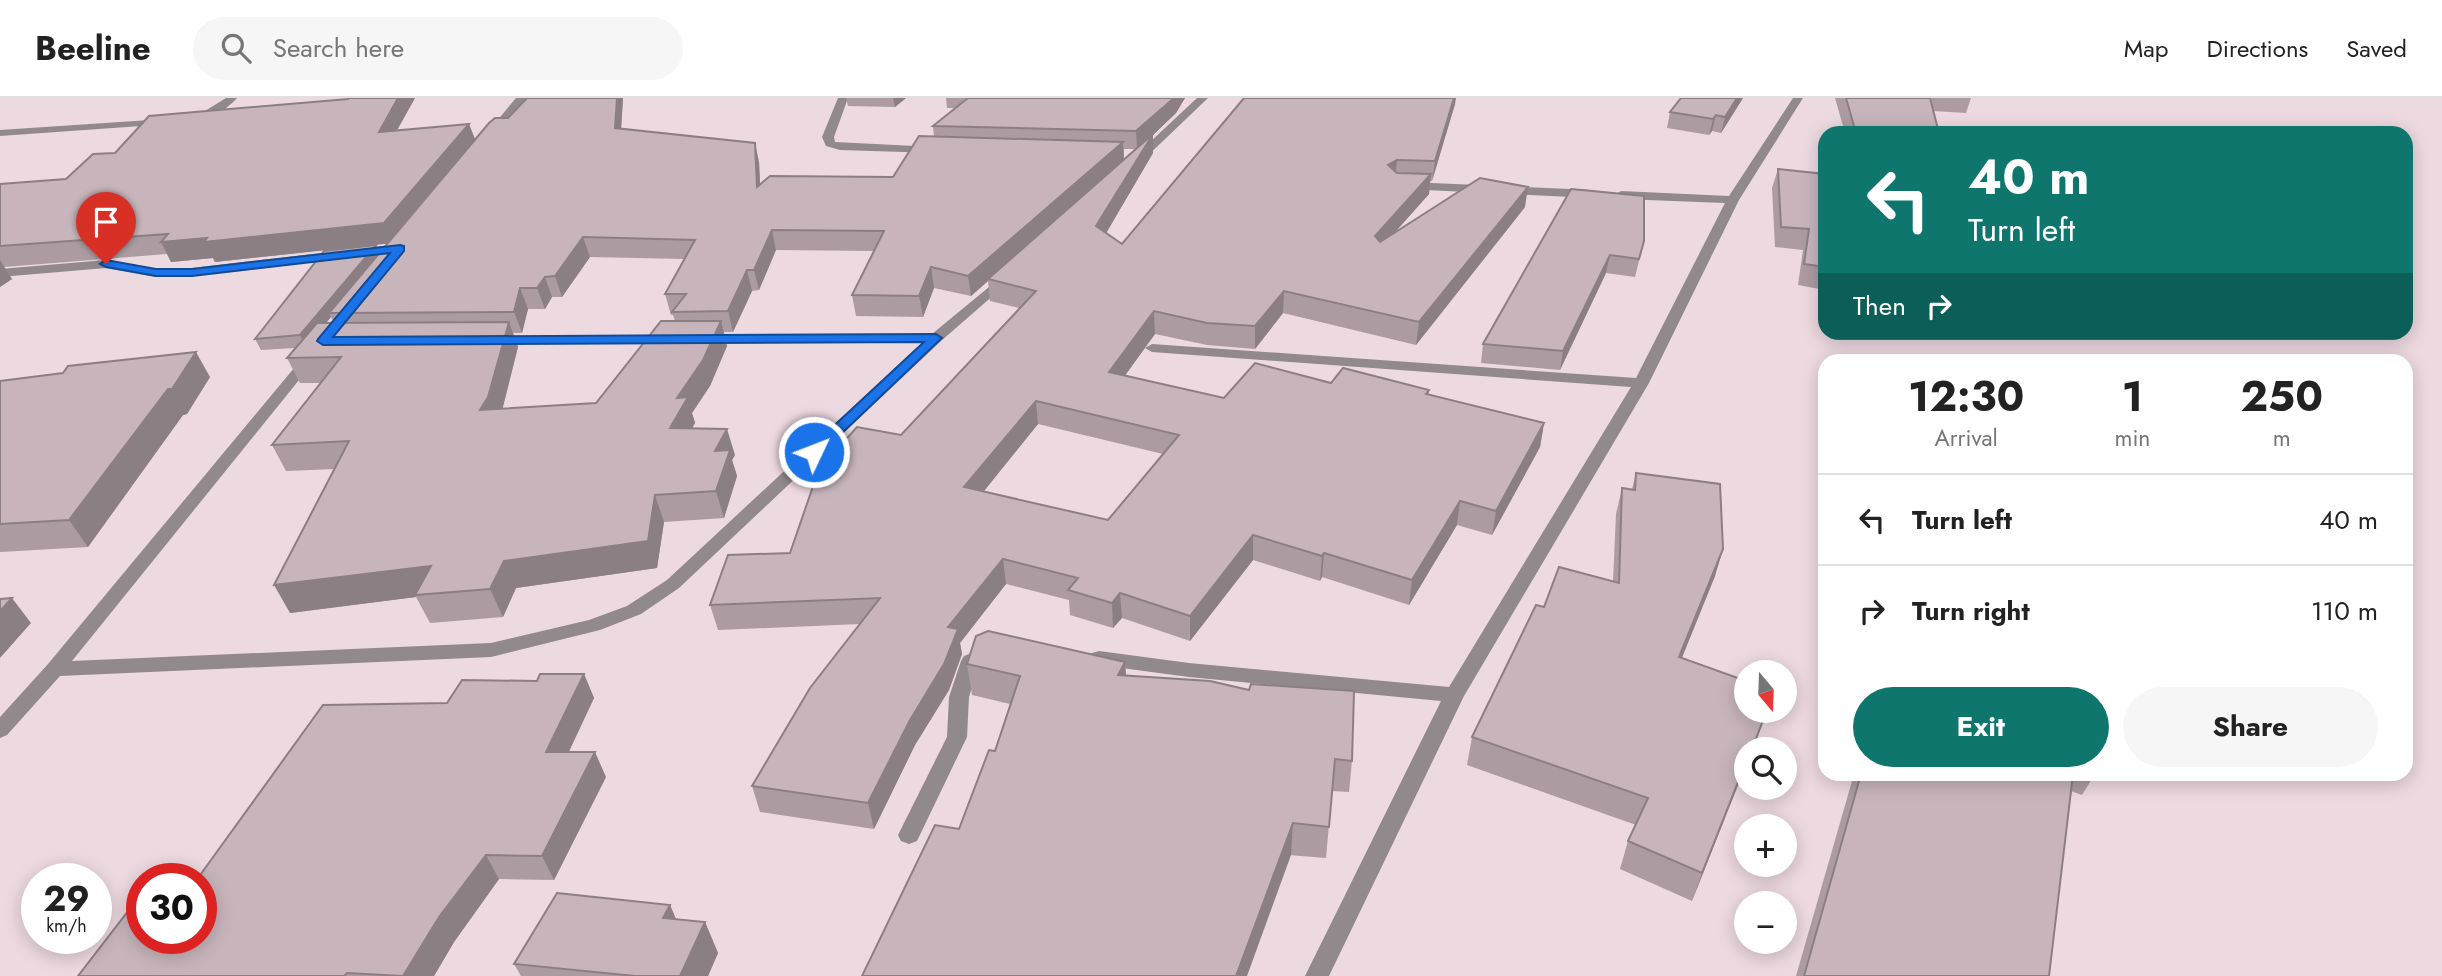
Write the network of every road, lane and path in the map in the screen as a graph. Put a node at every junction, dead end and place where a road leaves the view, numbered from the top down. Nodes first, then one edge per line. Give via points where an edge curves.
1 (232, 98) edge
2 (520, 98) edge
3 (843, 98) edge
4 (1203, 98) edge
5 (1798, 98) edge
6 (176, 121) edge
7 (190, 121) edge
8 (0, 133) edge
9 (950, 150) edge
10 (477, 152) edge
11 (1132, 160) edge
12 (1395, 186) edge
13 (1733, 200) junction
14 (1018, 267) edge
15 (383, 269) edge
16 (0, 273) edge
17 (936, 338) junction
18 (323, 341) edge
19 (476, 341) edge
20 (1152, 348) dead end
21 (1641, 383) junction
22 (998, 648) edge
23 (1082, 655) edge
24 (55, 669) junction
25 (1454, 695) junction
26 (0, 730) edge
27 (909, 835) dead end
28 (1317, 976) edge

1 - 7 street via 204,118
2 - 10 street
3 - 9 street via 828,137 830,144
4 - 11 street
5 - 13 street
6 - 8 street
12 - 13 street
13 - 21 street
14 - 17 street
15 - 16 street via 404,243 192,272 156,273 106,264
17 - 19 street
17 - 24 street via 673,584 634,610 492,650
18 - 24 street
20 - 21 street
21 - 25 street
22 - 27 street via 971,661 959,697 957,737
23 - 25 street
24 - 26 street
25 - 28 street

